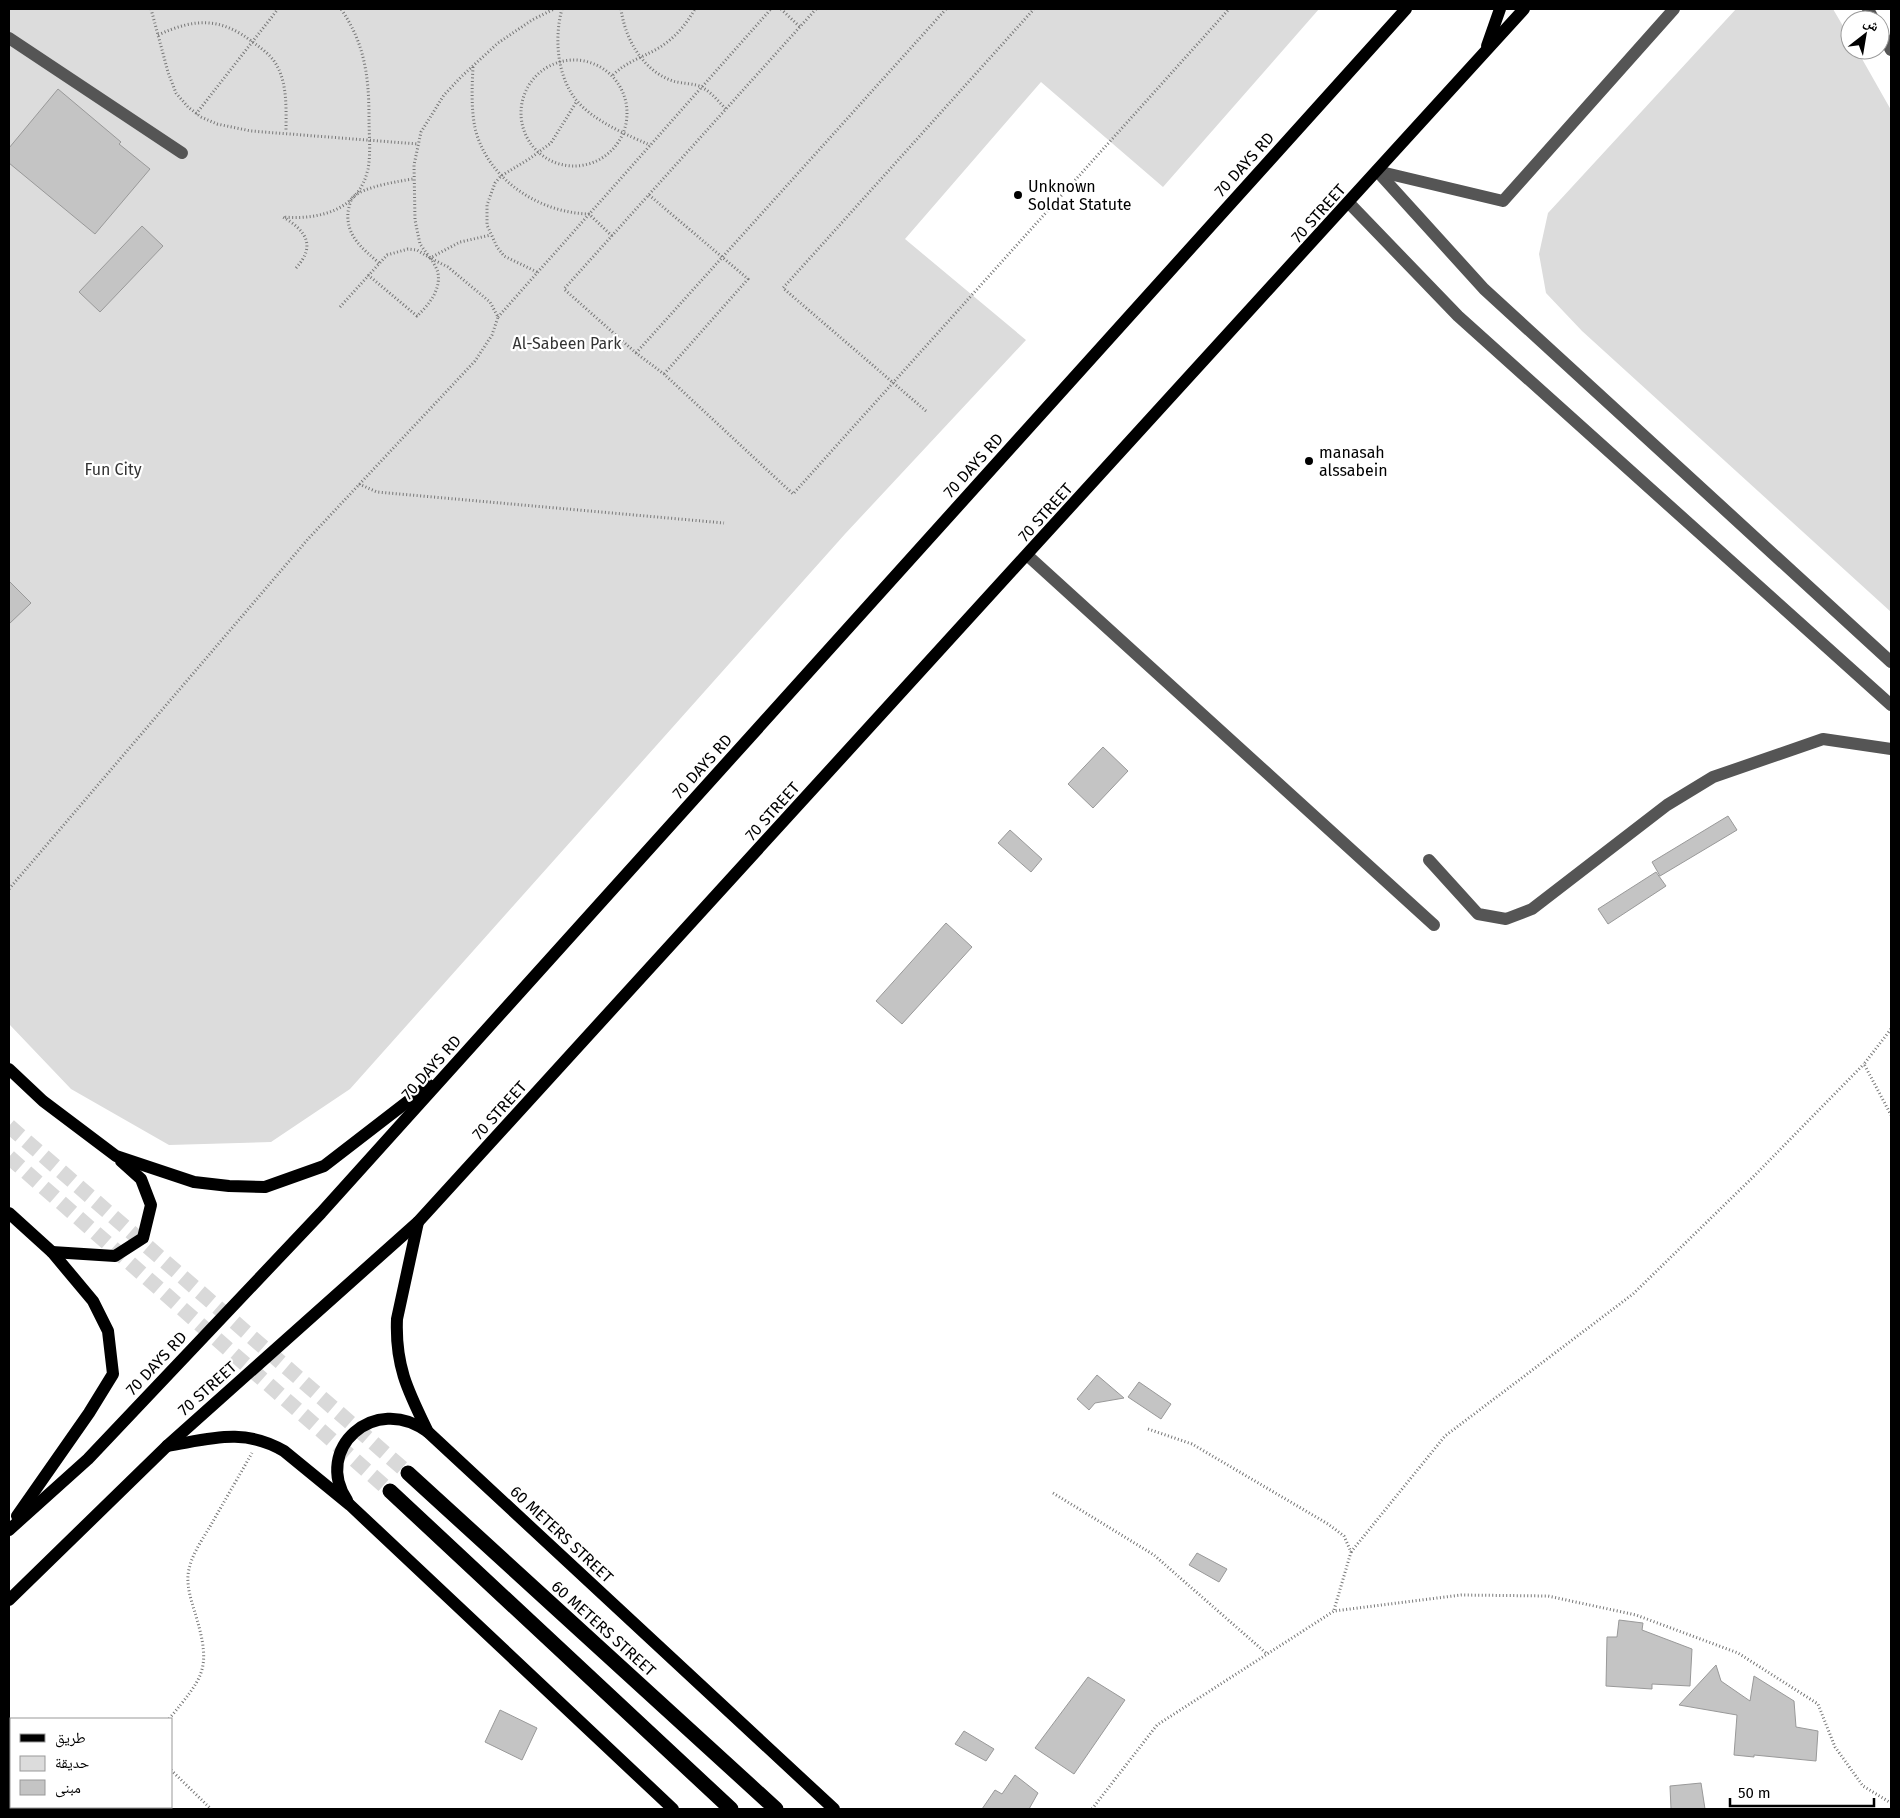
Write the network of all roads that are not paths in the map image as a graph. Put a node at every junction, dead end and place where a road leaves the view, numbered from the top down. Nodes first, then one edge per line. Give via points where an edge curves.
1 (1406, 9) edge
2 (1500, 9) edge
3 (1524, 9) edge
4 (1674, 9) edge
5 (9, 38) edge
6 (1484, 53) junction
7 (182, 153) dead end
8 (1377, 171) junction
9 (1349, 203) junction
10 (1027, 555) junction
11 (1891, 662) edge
12 (1891, 706) edge
13 (1891, 749) edge
14 (1430, 860) dead end
15 (1434, 925) dead end
16 (455, 1066) junction
17 (9, 1069) edge
18 (116, 1156) junction
19 (9, 1214) edge
20 (418, 1222) junction
21 (52, 1252) junction
22 (428, 1432) junction
23 (166, 1446) junction
24 (408, 1473) tunnel mouth
25 (390, 1491) tunnel mouth
26 (350, 1505) junction
27 (9, 1530) edge
28 (9, 1600) edge
29 (673, 1809) edge
30 (731, 1809) edge
31 (776, 1809) edge
32 (834, 1809) edge

1 - 16 main road, 70 DAYS RD
2 - 6 main road
3 - 6 main road, 70 STREET
4 - 8 street via 1503,201
5 - 7 street
6 - 8 main road, 70 STREET
8 - 9 main road, 70 STREET
8 - 11 street via 1484,289
9 - 10 main road, 70 STREET
9 - 12 street via 1458,316
10 - 15 street
10 - 20 main road, 70 STREET
13 - 14 street via 1823,739 1713,777 1667,805 1532,909 1506,918 1478,914
16 - 18 main road via 324,1166 265,1187 194,1182
16 - 27 main road, 70 DAYS RD via 88,1459
17 - 18 main road via 43,1101
18 - 21 main road via 141,1179 151,1205 143,1238 115,1256
19 - 21 main road
20 - 22 main road, 60 METERS STREET via 396,1335 400,1368
20 - 23 main road, 70 STREET
21 - 27 main road via 93,1300 108,1332 113,1374
22 - 26 main road via 404,1419 391,1418 378,1419 354,1432 340,1455 338,1468 343,1494
22 - 32 main road, 60 METERS STREET
23 - 26 main road via 232,1436 260,1439 284,1451
23 - 28 main road, 70 STREET
24 - 31 highway, 60 METERS STREET
25 - 30 highway
26 - 29 main road

